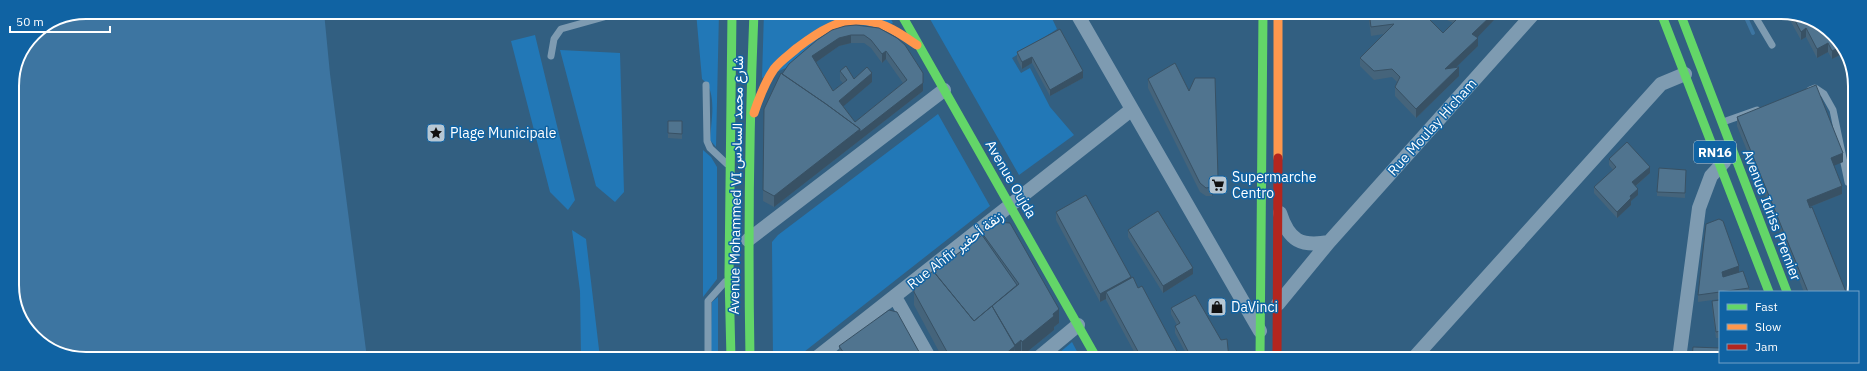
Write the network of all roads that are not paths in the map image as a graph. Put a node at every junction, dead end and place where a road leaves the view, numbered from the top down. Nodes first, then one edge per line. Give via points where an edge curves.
1 (597, 19) edge
2 (732, 19) edge
3 (754, 19) edge
4 (904, 19) edge
5 (1080, 19) edge
6 (1263, 19) edge
7 (1278, 19) edge
8 (1529, 19) edge
9 (1663, 19) edge
10 (1682, 19) edge
11 (1757, 19) edge
12 (1772, 45) dead end
13 (920, 47) junction
14 (551, 56) dead end
15 (1685, 74) junction
16 (706, 85) dead end
17 (944, 90) junction
18 (1801, 94) edge
19 (1765, 107) edge
20 (1131, 110) junction
21 (1721, 122) junction
22 (750, 128) junction
23 (1733, 154) junction
24 (1720, 165) junction
25 (731, 168) junction
26 (1848, 182) dead end
27 (1276, 203) junction
28 (1010, 206) junction
29 (748, 240) junction
30 (1329, 242) junction
31 (729, 278) junction
32 (1769, 291) edge
33 (1787, 291) edge
34 (895, 297) junction
35 (1278, 304) junction
36 (1078, 325) junction
37 (1260, 332) junction
38 (708, 352) edge
39 (731, 352) edge
40 (750, 352) edge
41 (824, 352) edge
42 (926, 352) edge
43 (1045, 352) edge
44 (1093, 352) edge
45 (1260, 352) edge
46 (1277, 352) edge
47 (1419, 352) edge
48 (1680, 352) edge

1 - 14 lane via 561,29 554,39
2 - 25 main road, Avenue Mohammed VI شارع محمد السادس
3 - 22 main road, Avenue Mohammed VI شارع محمد السادس
4 - 13 main road, Avenue Oujda
5 - 20 street
6 - 37 main road
7 - 27 main road
8 - 30 street, Rue Moulay Hicham
9 - 15 main road, RN16
10 - 21 main road, Avenue Idriss Premier / RN16
11 - 12 lane
13 - 17 main road, Avenue Oujda
13 - 22 main road via 895,30 876,22 851,20 829,25 791,53 775,69 757,104
15 - 24 main road, RN16
15 - 47 street via 1661,84
16 - 25 lane via 707,141 710,148
17 - 28 main road, Avenue Oujda
17 - 29 street
18 - 26 lane via 1815,88 1829,101
19 - 21 lane
20 - 28 street, Rue Ahfir زنقة أحفير
20 - 37 street
21 - 23 main road, Avenue Idriss Premier / RN16
22 - 29 main road, Avenue Mohammed VI شارع محمد السادس
23 - 24 street
23 - 33 main road, Avenue Idriss Premier / RN16
24 - 32 main road, RN16
24 - 48 street via 1708,182 1699,208
25 - 31 main road, Avenue Mohammed VI شارع محمد السادس
27 - 30 street via 1288,232 1296,240 1313,245
27 - 35 main road
28 - 34 street, Rue Ahfir زنقة أحفير
28 - 36 main road, Avenue Oujda
29 - 40 main road, Avenue Mohammed VI شارع محمد السادس
30 - 35 street, Rue Moulay Hicham
31 - 38 lane via 708,301
31 - 39 main road, Avenue Mohammed VI شارع محمد السادس
34 - 41 street, Rue Ahfir زنقة أحفير
34 - 42 street
35 - 46 main road
36 - 43 street
36 - 44 main road, Avenue Oujda
37 - 45 main road

